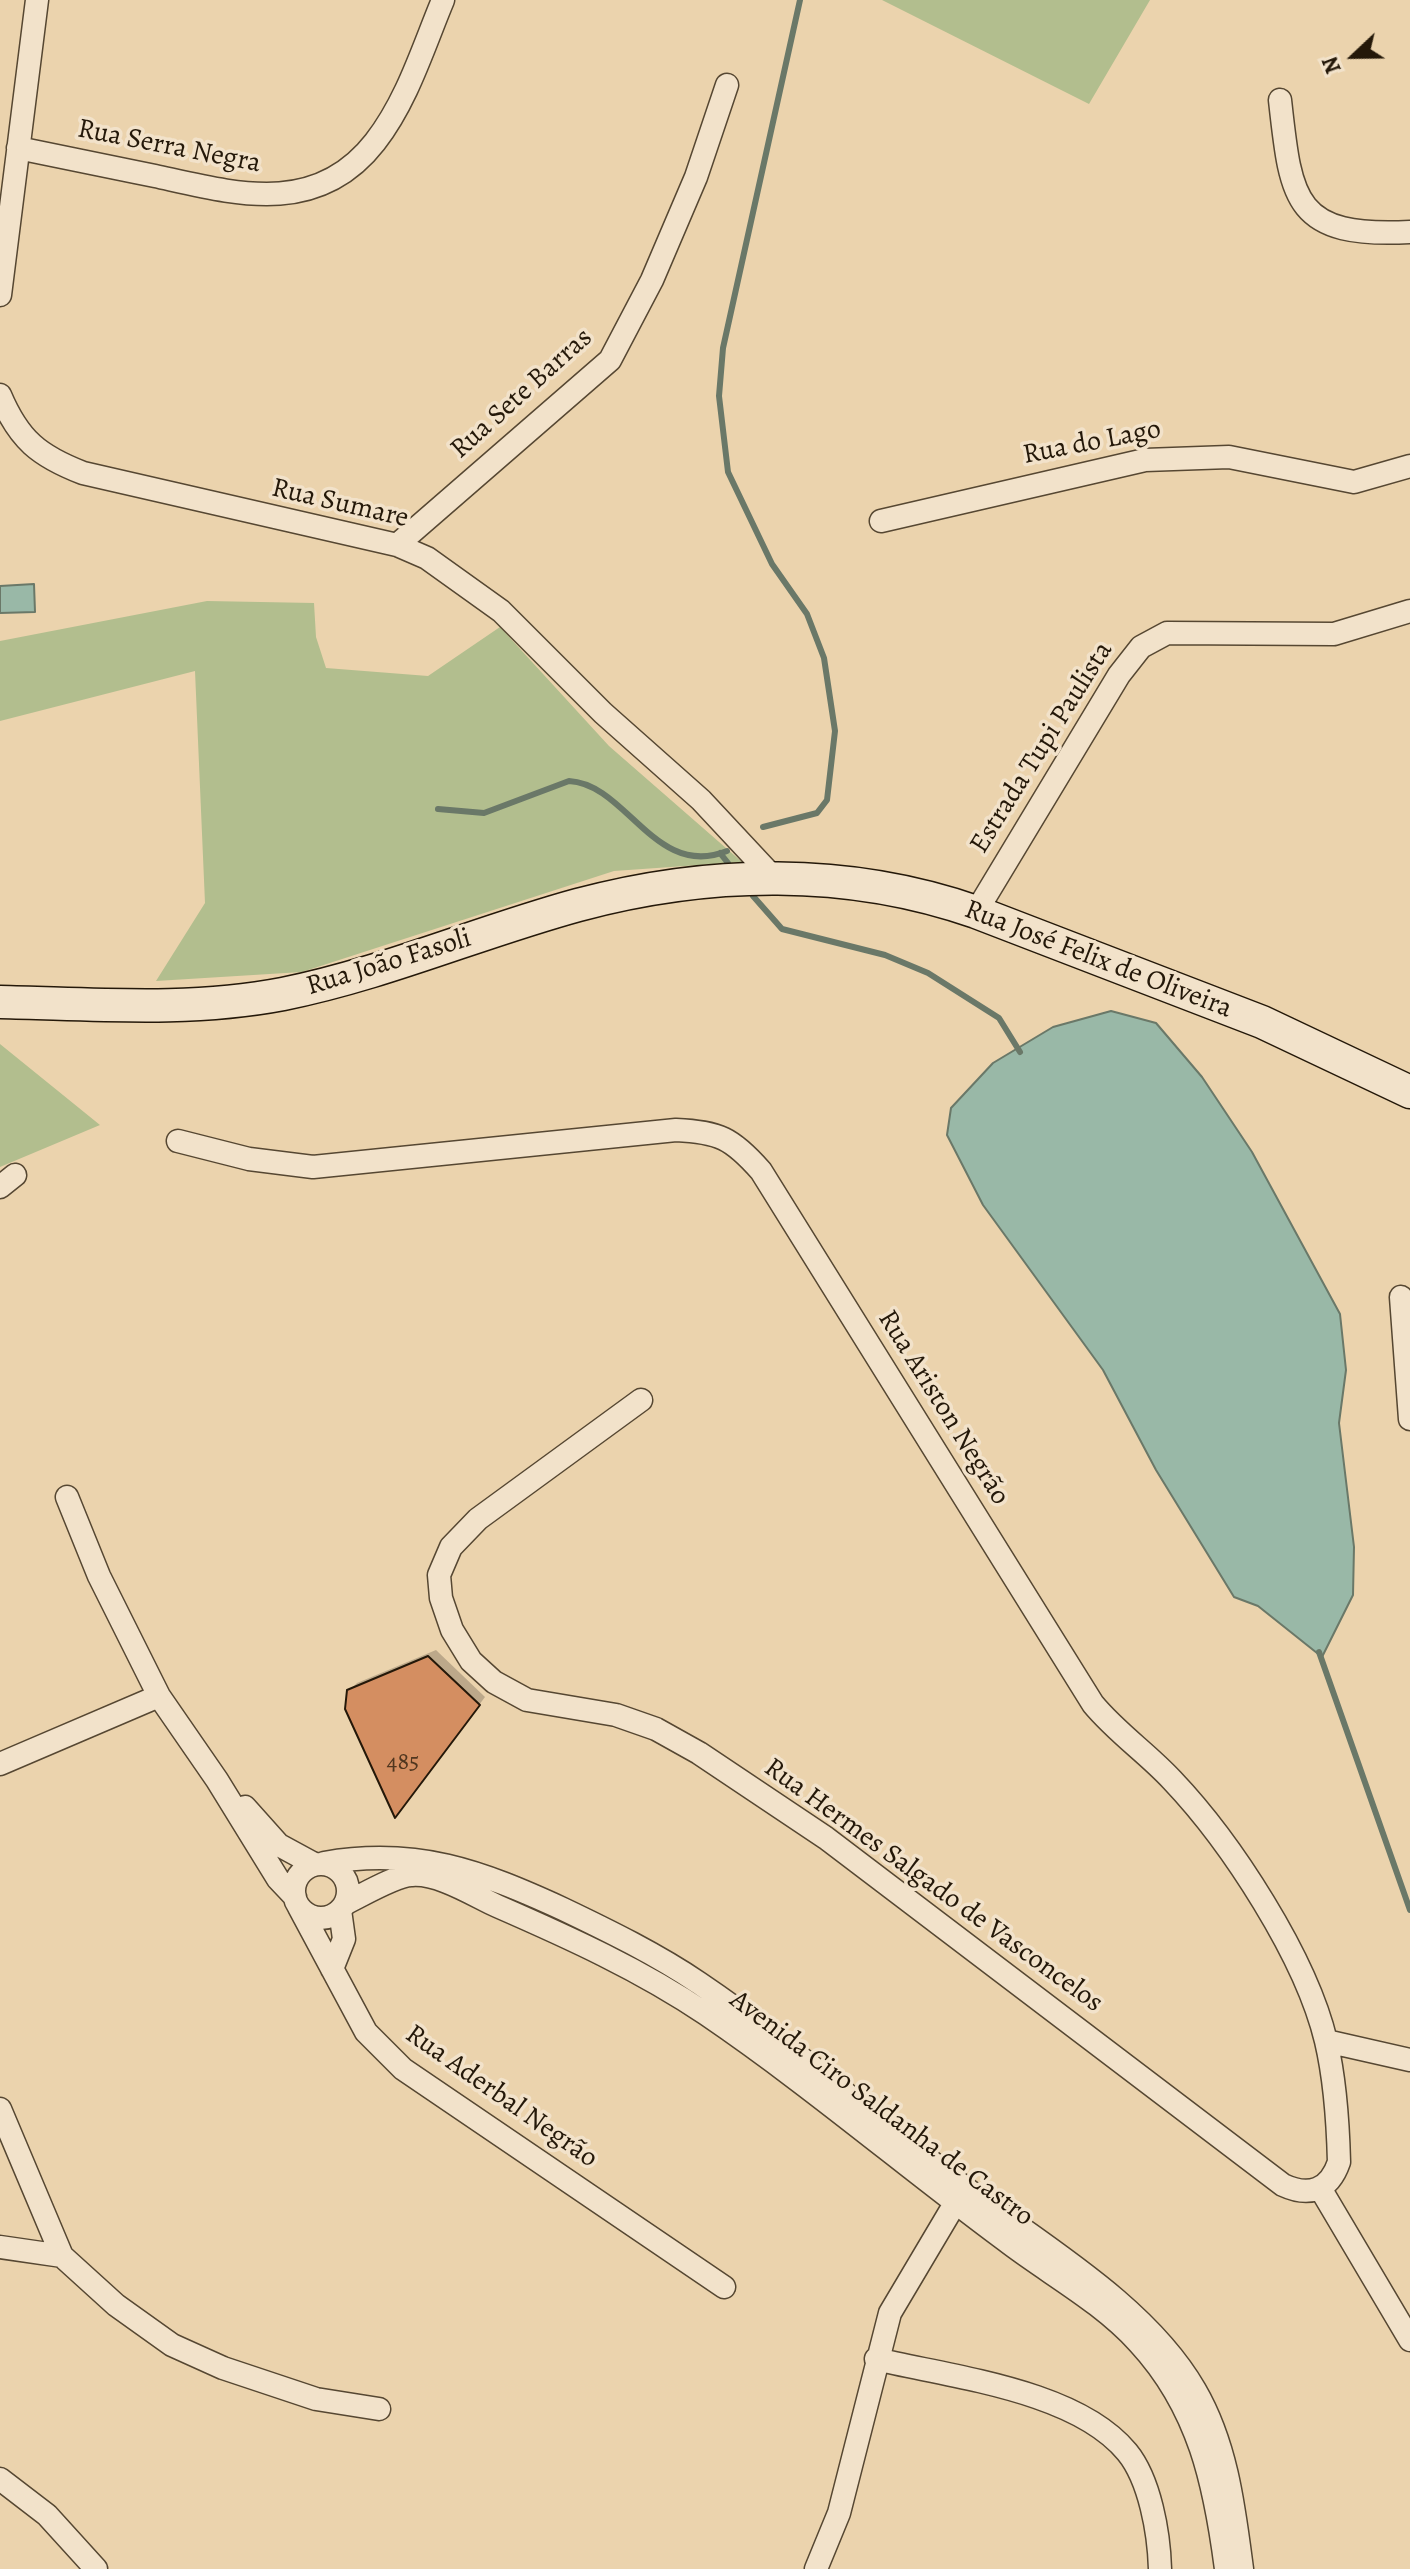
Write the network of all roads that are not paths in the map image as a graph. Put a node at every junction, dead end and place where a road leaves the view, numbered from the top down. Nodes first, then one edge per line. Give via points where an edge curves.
1 (37, 0) edge
2 (443, 0) edge
3 (727, 85) dead end
4 (1280, 100) dead end
5 (18, 148) junction
6 (1410, 232) edge
7 (0, 295) edge
8 (0, 395) edge
9 (5, 421) edge
10 (1410, 466) edge
11 (881, 521) dead end
12 (397, 545) junction
13 (1410, 611) edge
14 (772, 876) junction
15 (976, 912) junction
16 (6, 1005) edge
17 (1410, 1092) edge
18 (178, 1141) dead end
19 (1401, 1297) dead end
20 (641, 1400) dead end
21 (1410, 1419) edge
22 (67, 1497) dead end
23 (159, 1696) junction
24 (0, 1764) edge
25 (217, 1780) junction
26 (319, 1864) junction
27 (532, 1895) junction
28 (297, 1902) junction
29 (343, 1907) junction
30 (524, 1918) junction
31 (332, 1969) junction
32 (1326, 2041) junction
33 (1410, 2060) edge
34 (0, 2109) edge
35 (1320, 2188) junction
36 (960, 2195) junction
37 (0, 2247) edge
38 (62, 2256) junction
39 (724, 2287) dead end
40 (1410, 2340) edge
41 (876, 2359) junction
42 (379, 2409) dead end
43 (0, 2479) edge
44 (96, 2569) edge
45 (816, 2569) edge
46 (1160, 2569) edge
47 (1226, 2569) edge
48 (1242, 2569) edge

1 - 5 street
2 - 5 street, Rua Serra Negra via 397,109 373,145 328,180 294,193 227,193
3 - 12 street, Rua Sete Barras via 690,190 610,360
4 - 6 street via 1288,174 1301,203 1323,222 1348,229
5 - 7 street
8 - 9 street, Rua Sumare
9 - 12 street, Rua Sumare via 47,459 83,473
10 - 11 street, Rua do Lago via 1354,482 1229,457 1145,460
12 - 14 street, Rua Sumare via 427,558 501,611 603,713 701,800
13 - 15 street, Estrada Tupi Paulista via 1334,634 1167,633 1141,647
14 - 15 main road, Rua José Felix de Oliveira via 861,884
14 - 16 main road, Rua João Fasoli via 579,905 284,993 157,1006
15 - 17 main road, Rua José Felix de Oliveira via 1262,1022
18 - 32 street, Rua Ariston Negrão via 249,1159 313,1167 676,1130 715,1132 741,1148 761,1171 1093,1704 1170,1778 1221,1838 1283,1938
19 - 21 street
20 - 35 street, Rua Hermes Salgado de Vasconcelos via 478,1519 451,1547 439,1575 441,1598 471,1661 494,1682 527,1700 616,1715 699,1753 826,1838 1283,2185 1301,2193
22 - 23 street, Rua Aderbal Negrão via 99,1576
23 - 24 street
23 - 25 street, Rua Aderbal Negrão
25 - 26 street via 279,1845
25 - 28 street, Rua Aderbal Negrão
26 - 27 street, Avenida Ciro Saldanha de Castro via 413,1860 453,1865
26 - 28 street via 297,1877
26 - 29 street via 345,1878 348,1894
27 - 30 street
27 - 36 street, Avenida Ciro Saldanha de Castro via 698,1982
28 - 29 street via 319,1918
28 - 31 street, Rua Aderbal Negrão
29 - 30 street, Avenida Ciro Saldanha de Castro via 412,1875
29 - 31 street via 344,1939
30 - 36 street, Avenida Ciro Saldanha de Castro via 706,2014
31 - 39 street, Rua Aderbal Negrão via 366,2032 403,2069
32 - 33 street
32 - 35 street, Rua Ariston Negrão via 1339,2162
34 - 38 street
35 - 40 street
36 - 41 street via 890,2313
36 - 47 street, Avenida Ciro Saldanha de Castro via 1139,2342 1172,2387 1208,2463
36 - 48 street, Avenida Ciro Saldanha de Castro via 1098,2286 1160,2343 1195,2390 1215,2432 1230,2486
37 - 38 street
38 - 42 street via 116,2305 172,2345 268,2386
41 - 45 street via 839,2513
41 - 46 street via 1050,2403 1099,2427 1127,2452 1142,2477
43 - 44 street via 47,2515

